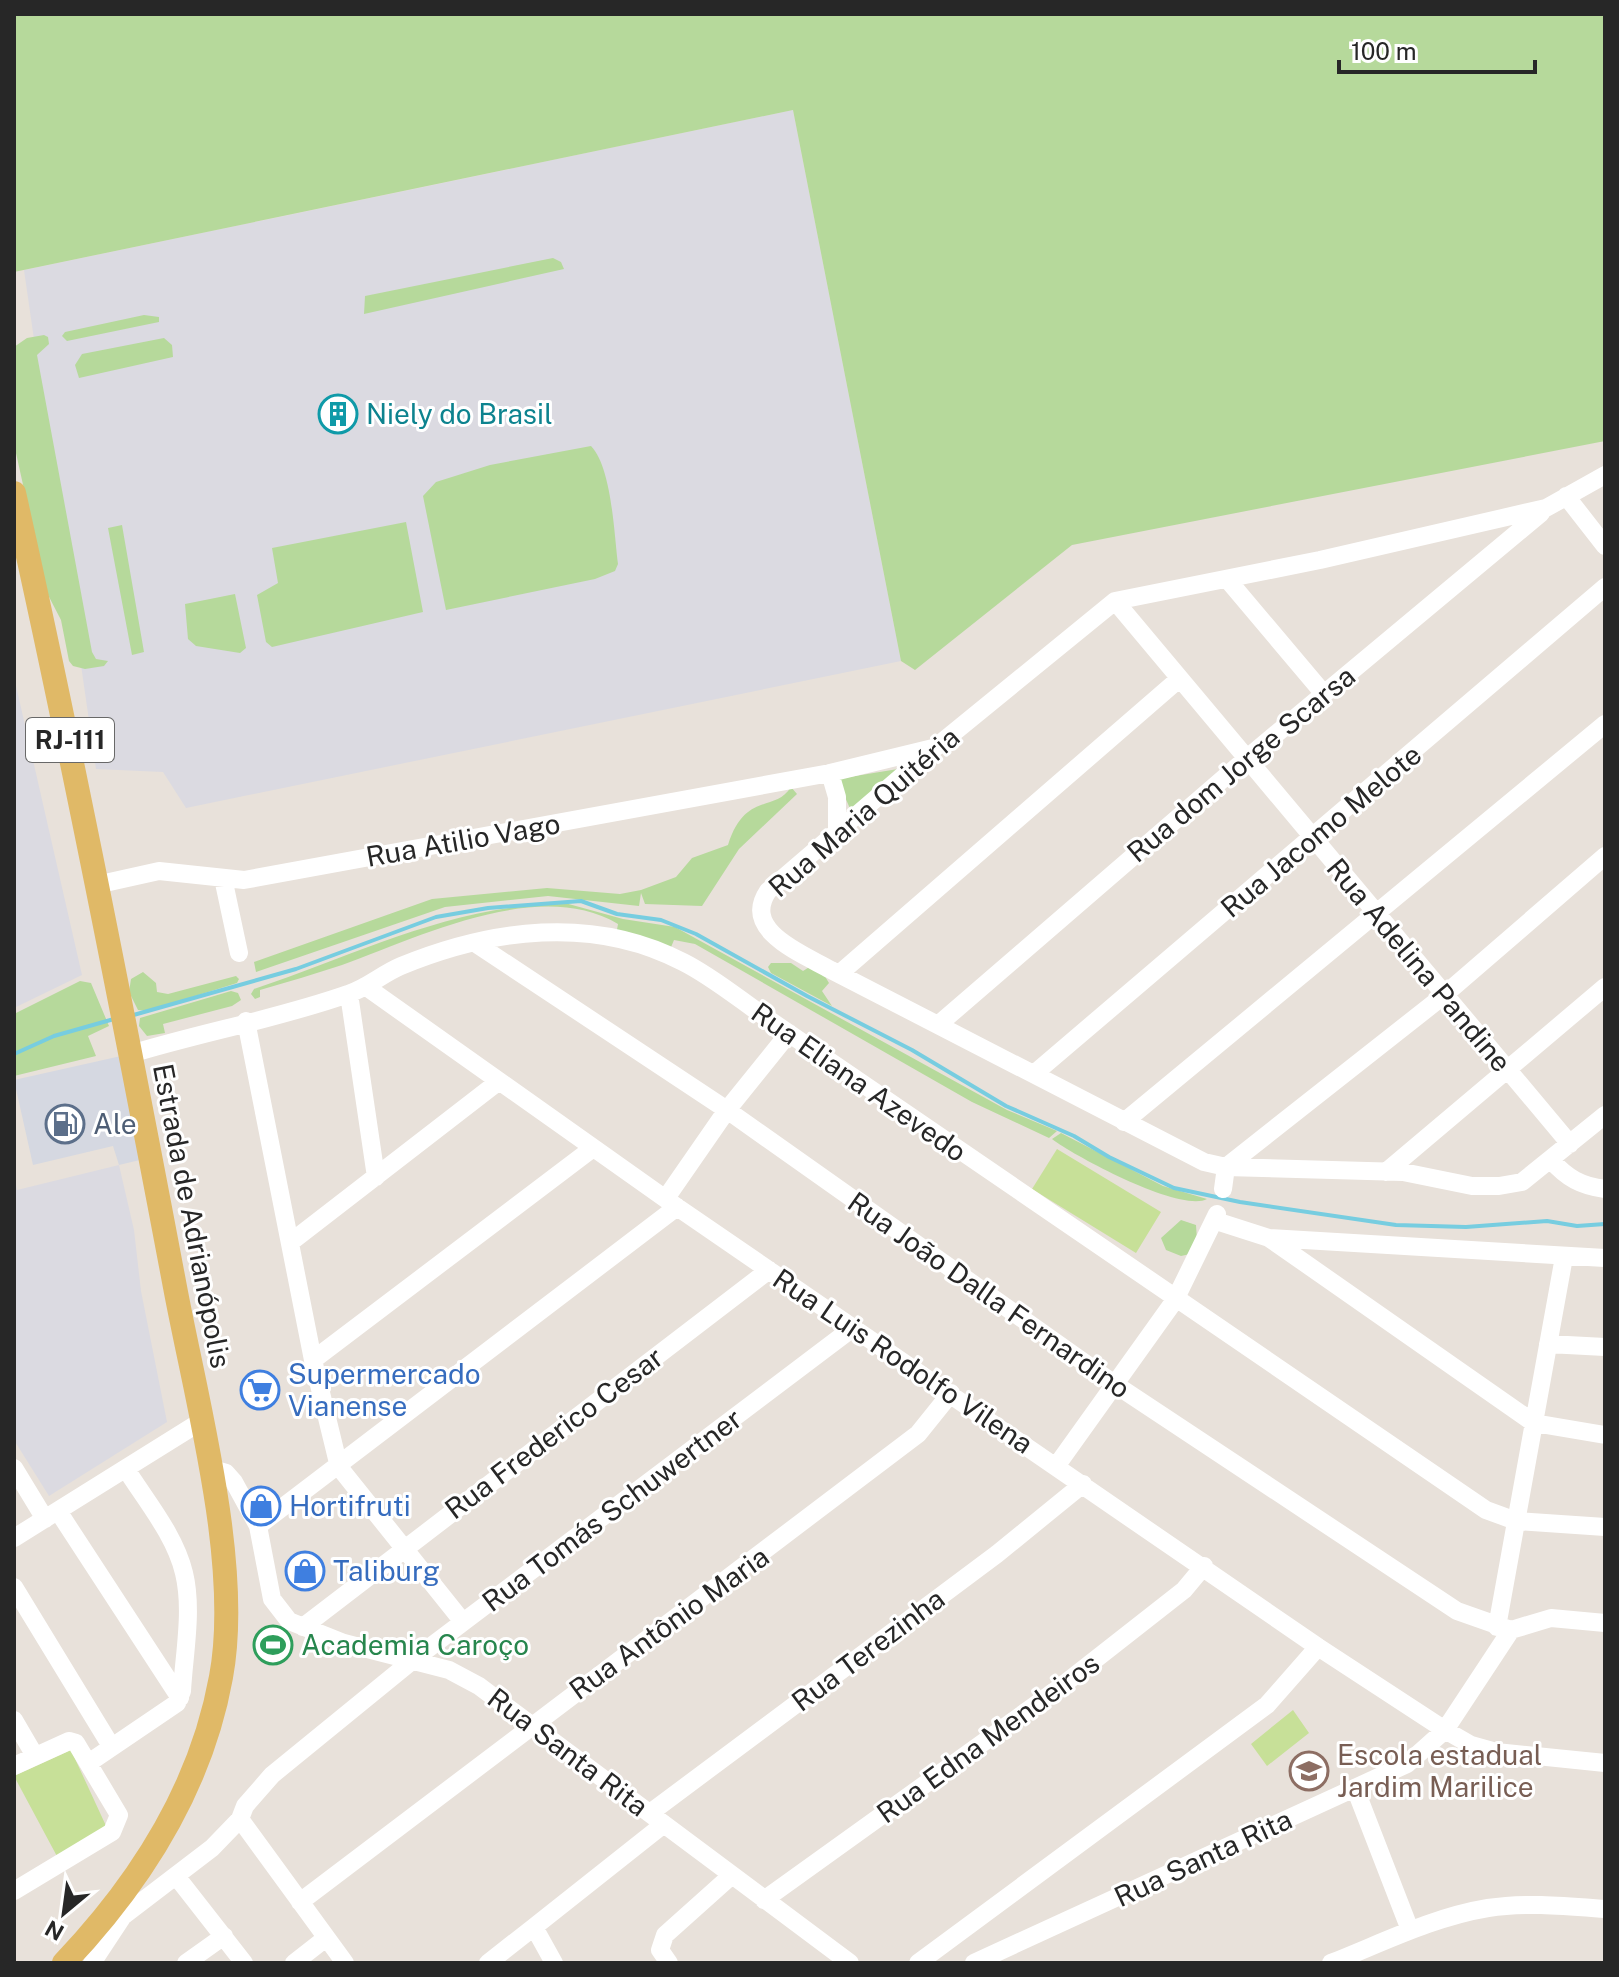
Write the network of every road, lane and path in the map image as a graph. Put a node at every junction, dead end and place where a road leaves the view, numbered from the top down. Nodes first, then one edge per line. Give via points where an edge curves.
1 (1605, 475) edge
2 (14, 493) edge
3 (1566, 496) junction
4 (1546, 508) junction
5 (1605, 546) edge
6 (1227, 579) junction
7 (1605, 587) edge
8 (1115, 601) junction
9 (1179, 679) junction
10 (1324, 694) junction
11 (1605, 724) edge
12 (936, 747) junction
13 (1246, 759) junction
14 (830, 773) junction
15 (837, 835) junction
16 (1312, 839) junction
17 (1605, 856) edge
18 (223, 878) junction
19 (96, 885) junction
20 (1375, 914) junction
21 (475, 943) junction
22 (239, 953) dead end
23 (839, 974) junction
24 (1605, 987) edge
25 (357, 990) junction
26 (1443, 996) junction
27 (787, 1008) dead end
28 (246, 1021) junction
29 (939, 1024) junction
30 (783, 1030) junction
31 (130, 1048) junction
32 (1506, 1070) junction
33 (1035, 1073) junction
34 (498, 1082) junction
35 (727, 1110) junction
36 (1605, 1115) edge
37 (1124, 1122) junction
38 (1570, 1144) junction
39 (593, 1148) junction
40 (1551, 1160) junction
41 (1226, 1167) junction
42 (1386, 1172) junction
43 (376, 1177) junction
44 (1223, 1189) dead end
45 (1605, 1189) edge
46 (672, 1203) junction
47 (1269, 1238) junction
48 (291, 1242) junction
49 (1564, 1257) junction
50 (1605, 1258) edge
51 (769, 1270) junction
52 (1175, 1300) junction
53 (854, 1327) junction
54 (1548, 1344) junction
55 (1605, 1347) edge
56 (313, 1360) junction
57 (1116, 1385) junction
58 (951, 1393) junction
59 (200, 1422) junction
60 (1534, 1423) junction
61 (1605, 1435) edge
62 (1057, 1465) junction
63 (339, 1467) junction
64 (14, 1468) edge
65 (209, 1468) junction
66 (126, 1469) junction
67 (1083, 1484) junction
68 (51, 1515) junction
69 (1516, 1521) junction
70 (258, 1526) junction
71 (1605, 1527) edge
72 (14, 1538) edge
73 (403, 1548) junction
74 (1204, 1566) junction
75 (14, 1587) edge
76 (463, 1622) junction
77 (1605, 1623) edge
78 (303, 1627) junction
79 (1504, 1629) junction
80 (1318, 1647) junction
81 (413, 1660) junction
82 (180, 1698) junction
83 (14, 1720) edge
84 (532, 1724) junction
85 (1445, 1730) junction
86 (111, 1746) junction
87 (35, 1756) junction
88 (90, 1762) junction
89 (1605, 1763) edge
90 (14, 1766) edge
91 (1355, 1788) junction
92 (657, 1818) junction
93 (240, 1819) junction
94 (732, 1875) junction
95 (176, 1876) junction
96 (14, 1891) edge
97 (764, 1900) junction
98 (300, 1902) junction
99 (1605, 1909) edge
100 (118, 1912) junction
101 (534, 1927) junction
102 (1410, 1930) junction
103 (224, 1936) junction
104 (326, 1938) junction
105 (1334, 1962) edge
106 (64, 1963) edge
107 (92, 1963) edge
108 (186, 1963) edge
109 (244, 1963) edge
110 (294, 1963) edge
111 (345, 1963) edge
112 (488, 1963) edge
113 (554, 1963) edge
114 (669, 1963) edge
115 (850, 1963) edge
116 (918, 1963) edge
117 (974, 1963) edge

1 - 3 street, Rua Maria Quitéria
2 - 19 main road, Estrada de Adrianópolis / RJ-111
3 - 4 street, Rua Maria Quitéria
3 - 5 street
4 - 6 street, Rua Maria Quitéria
4 - 10 street, Rua dom Jorge Scarsa
6 - 8 street, Rua Maria Quitéria
6 - 10 street
7 - 16 street, Rua Jacomo Melote
8 - 9 street, Rua Adelina Pandine
8 - 12 street, Rua Maria Quitéria
9 - 13 street, Rua Adelina Pandine
9 - 23 street
10 - 13 street, Rua dom Jorge Scarsa
11 - 20 street
12 - 14 street, Rua Atilio Vago
12 - 15 street, Rua Maria Quitéria
13 - 16 street, Rua Adelina Pandine
13 - 29 street, Rua dom Jorge Scarsa
14 - 15 street via 837,797
14 - 18 street, Rua Atilio Vago via 244,880
15 - 23 street, Rua Maria Quitéria via 768,891 761,913 773,936
16 - 20 street, Rua Adelina Pandine
16 - 33 street, Rua Jacomo Melote
17 - 26 street
18 - 19 street, Rua Atilio Vago via 159,871
18 - 22 street
19 - 31 main road, Estrada de Adrianópolis / RJ-111
20 - 26 street, Rua Adelina Pandine
20 - 37 street
21 - 25 street, Rua Eliana Azevedo via 403,965
21 - 30 street, Rua Eliana Azevedo via 557,930 649,947 684,962
21 - 35 street, Rua João Dalla Fernardino
23 - 29 street, Rua Maria Quitéria
24 - 32 street
25 - 28 street, Rua Eliana Azevedo
25 - 34 street, Rua Luis Rodolfo Vilena
25 - 43 street
26 - 32 street, Rua Adelina Pandine
26 - 41 street
27 - 30 street
28 - 31 street, Rua Eliana Azevedo
28 - 48 street
29 - 33 street, Rua Maria Quitéria
30 - 35 street
30 - 52 street, Rua Eliana Azevedo
31 - 59 main road, Estrada de Adrianópolis / RJ-111
32 - 38 street, Rua Adelina Pandine
32 - 42 street
33 - 37 street, Rua Maria Quitéria
34 - 39 street, Rua Luis Rodolfo Vilena
34 - 43 street
35 - 46 street
35 - 57 street, Rua João Dalla Fernardino
36 - 38 street
37 - 41 street, Rua Maria Quitéria via 1204,1162
38 - 40 street
39 - 46 street, Rua Luis Rodolfo Vilena
39 - 56 street
40 - 42 street, Rua Maria Quitéria via 1522,1182 1499,1186
40 - 45 street via 1570,1179
41 - 42 street, Rua Maria Quitéria
41 - 44 street
43 - 48 street
46 - 51 street, Rua Luis Rodolfo Vilena
46 - 63 street
47 - 49 street
47 - 52 street via 1217,1217
47 - 60 street
48 - 56 street
49 - 50 street
49 - 54 street
51 - 53 street, Rua Luis Rodolfo Vilena
51 - 73 street, Rua Frederico Cesar
52 - 57 street
52 - 69 street, Rua Eliana Azevedo via 1486,1510
53 - 58 street, Rua Luis Rodolfo Vilena
53 - 76 street, Rua Tomás Schuwertner
54 - 55 street
54 - 60 street
56 - 63 street
57 - 62 street
57 - 79 street, Rua João Dalla Fernardino via 1457,1611
58 - 62 street, Rua Luis Rodolfo Vilena
58 - 84 street, Rua Antônio Maria via 918,1434
59 - 65 main road, Estrada de Adrianópolis / RJ-111
59 - 66 street
60 - 61 street
60 - 69 street
62 - 67 street, Rua Luis Rodolfo Vilena
63 - 70 street
63 - 73 street
64 - 68 street
65 - 70 street, Rua Santa Rita via 234,1482
65 - 100 main road, Estrada de Adrianópolis / RJ-111 via 226,1605 217,1699 183,1798
66 - 68 street
66 - 82 street via 173,1543 184,1571 188,1596
67 - 74 street, Rua Luis Rodolfo Vilena
67 - 92 street, Rua Terezinha
68 - 72 street
68 - 82 street
69 - 71 street, Rua Eliana Azevedo
69 - 79 street
70 - 78 street, Rua Santa Rita via 272,1599 280,1613
73 - 76 street
73 - 78 street, Rua Frederico Cesar
74 - 80 street, Rua Luis Rodolfo Vilena
74 - 97 street, Rua Edna Mendeiros via 1184,1590 1059,1688
75 - 86 street
76 - 81 street, Rua Tomás Schuwertner
77 - 79 street via 1551,1618
78 - 81 street, Rua Santa Rita
79 - 85 street, Rua Santa Rita
80 - 85 street, Rua Luis Rodolfo Vilena
80 - 116 street via 1267,1705
81 - 84 street, Rua Santa Rita via 479,1686
81 - 93 street, Rua Tomás Schuwertner via 272,1775
82 - 86 street
83 - 87 street
84 - 92 street, Rua Santa Rita
84 - 98 street, Rua Antônio Maria
85 - 89 street, Rua Luis Rodolfo Vilena via 1496,1752
85 - 91 street, Rua Santa Rita via 1407,1764
86 - 88 street
87 - 88 street via 69,1741
87 - 90 street
88 - 96 street via 119,1821 112,1832
91 - 102 street
91 - 117 street, Rua Santa Rita
92 - 94 street, Rua Santa Rita
92 - 101 street, Rua Terezinha
93 - 95 street, Rua Tomás Schuwertner
93 - 98 street
94 - 97 street, Rua Santa Rita
94 - 114 street via 665,1935 660,1950
95 - 100 street, Rua Tomás Schuwertner
95 - 103 street
97 - 115 street, Rua Santa Rita
98 - 104 street
99 - 102 street via 1487,1908
100 - 106 main road, Estrada de Adrianópolis / RJ-111
100 - 107 street, Rua Tomás Schuwertner
101 - 112 street, Rua Terezinha
101 - 113 street
102 - 105 street
103 - 108 street
103 - 109 street
104 - 110 street
104 - 111 street

